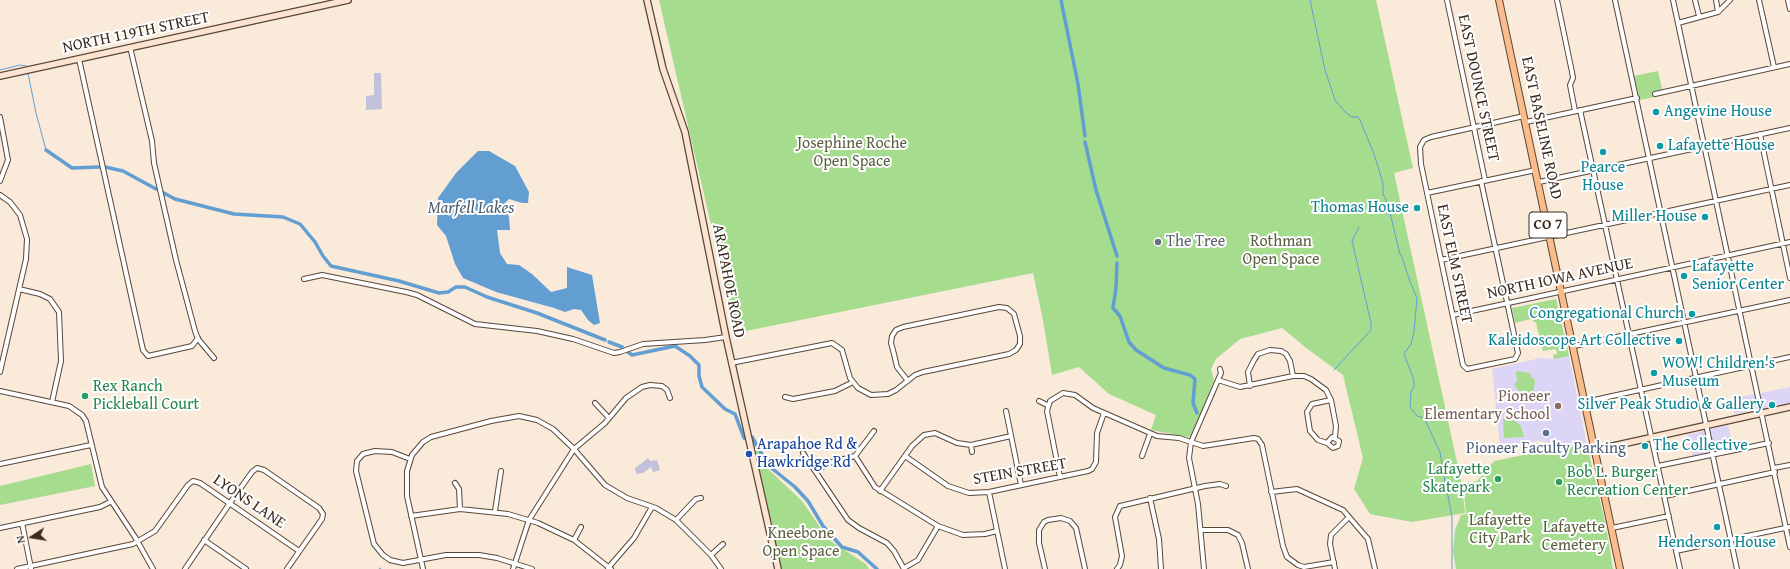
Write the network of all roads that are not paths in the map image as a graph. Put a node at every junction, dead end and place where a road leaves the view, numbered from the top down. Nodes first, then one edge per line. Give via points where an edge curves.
1 (348, 0) edge
2 (647, 0) edge
3 (1447, 0) edge
4 (1499, 0) edge
5 (1558, 0) edge
6 (1615, 0) edge
7 (1673, 0) edge
8 (1695, 0) edge
9 (1716, 0) edge
10 (1730, 0) edge
11 (1759, 0) edge
12 (1788, 0) edge
13 (1790, 9) edge
14 (1718, 12) junction
15 (1699, 16) junction
16 (1678, 23) junction
17 (130, 47) junction
18 (79, 59) junction
19 (1790, 64) edge
20 (1774, 67) junction
21 (0, 76) edge
22 (1691, 86) junction
23 (1655, 94) dead end
24 (1637, 98) junction
25 (1580, 110) junction
26 (1575, 111) junction
27 (0, 117) edge
28 (1525, 119) junction
29 (1, 126) edge
30 (1474, 128) junction
31 (1790, 128) edge
32 (1760, 134) junction
33 (1704, 146) junction
34 (1650, 157) junction
35 (1594, 169) junction
36 (1536, 170) junction
37 (0, 181) edge
38 (1483, 181) junction
39 (1539, 182) junction
40 (1790, 185) edge
41 (1771, 189) junction
42 (1427, 193) junction
43 (0, 195) edge
44 (1717, 201) junction
45 (1661, 213) junction
46 (1606, 224) junction
47 (1551, 236) junction
48 (1790, 242) edge
49 (1783, 243) junction
50 (1496, 247) junction
51 (1729, 255) junction
52 (1441, 260) junction
53 (1673, 267) junction
54 (1790, 278) edge
55 (304, 279) dead end
56 (1618, 279) junction
57 (19, 289) junction
58 (1563, 291) junction
59 (1790, 300) edge
60 (1507, 303) junction
61 (1740, 310) junction
62 (1453, 315) junction
63 (1684, 322) junction
64 (1628, 334) junction
65 (726, 337) junction
66 (198, 338) junction
67 (1574, 346) junction
68 (1790, 357) edge
69 (214, 358) dead end
70 (731, 363) junction
71 (1752, 365) junction
72 (1465, 368) joint
73 (1220, 369) dead end
74 (0, 372) edge
75 (1294, 376) junction
76 (1696, 378) junction
77 (908, 380) junction
78 (1218, 380) junction
79 (853, 382) junction
80 (1250, 386) junction
81 (1640, 390) junction
82 (0, 391) edge
83 (785, 397) dead end
84 (670, 398) dead end
85 (1331, 400) junction
86 (1038, 401) dead end
87 (52, 402) junction
88 (1585, 402) junction
89 (594, 403) dead end
90 (1048, 405) junction
91 (1790, 407) edge
92 (1006, 411) dead end
93 (1104, 413) junction
94 (1763, 413) junction
95 (609, 418) junction
96 (1706, 426) junction
97 (874, 431) dead end
98 (1150, 434) junction
99 (1011, 436) junction
100 (1335, 437) junction
101 (1651, 438) junction
102 (1191, 442) junction
103 (1327, 443) junction
104 (1769, 443) junction
105 (91, 445) junction
106 (971, 445) junction
107 (574, 449) junction
108 (1595, 450) junction
109 (972, 452) dead end
110 (803, 453) dead end
111 (1713, 455) junction
112 (855, 456) junction
113 (905, 456) junction
114 (1142, 456) dead end
115 (410, 459) junction
116 (0, 464) edge
117 (1790, 465) edge
118 (1658, 466) junction
119 (1774, 470) junction
120 (500, 471) dead end
121 (816, 471) junction
122 (1060, 477) junction
123 (455, 483) dead end
124 (1720, 484) junction
125 (1021, 485) junction
126 (1226, 486) dead end
127 (1195, 489) junction
128 (880, 491) junction
129 (989, 492) junction
130 (1271, 492) junction
131 (1664, 496) junction
132 (701, 498) dead end
133 (1150, 498) junction
134 (110, 502) junction
135 (230, 503) junction
136 (652, 507) junction
137 (460, 508) junction
138 (494, 511) junction
139 (411, 516) junction
140 (1669, 516) junction
141 (1350, 517) junction
142 (529, 520) junction
143 (676, 520) junction
144 (22, 523) junction
145 (938, 526) junction
146 (580, 527) dead end
147 (1788, 527) edge
148 (0, 528) edge
149 (1612, 528) junction
150 (1201, 530) junction
151 (997, 531) junction
152 (1731, 539) junction
153 (204, 540) junction
154 (574, 540) junction
155 (138, 541) junction
156 (723, 544) dead end
157 (1790, 547) edge
158 (300, 551) junction
159 (1676, 551) junction
160 (711, 555) junction
161 (421, 559) junction
162 (1334, 562) junction
163 (515, 563) junction
164 (31, 568) edge
165 (609, 568) edge
166 (17, 569) edge
167 (153, 569) edge
168 (185, 569) edge
169 (246, 569) edge
170 (287, 569) edge
171 (423, 569) edge
172 (513, 569) edge
173 (532, 569) edge
174 (721, 569) edge
175 (778, 569) edge
176 (904, 569) edge
177 (1005, 569) edge
178 (1045, 569) edge
179 (1085, 569) edge
180 (1118, 569) edge
181 (1161, 569) edge
182 (1204, 569) edge
183 (1248, 569) edge
184 (1335, 569) edge
185 (1375, 569) edge
186 (1620, 569) edge
187 (1680, 569) edge
188 (1737, 569) edge

1 - 17 main road, NORTH 119TH STREET
2 - 65 main road, ARAPAHOE ROAD via 663,69 685,132
3 - 30 street, EAST DOUNCE STREET
4 - 28 main road, EAST BASELINE ROAD / CO 7
5 - 26 street via 1573,78 1570,85
6 - 24 street
7 - 16 street
8 - 15 street
9 - 14 street
10 - 14 street
11 - 20 street
12 - 13 street
14 - 15 street
15 - 16 street
16 - 22 street
17 - 18 main road, NORTH 119TH STREET
17 - 66 street via 152,141 154,163 170,237
18 - 21 main road, NORTH 119TH STREET
18 - 66 street via 143,350 148,356 192,346
19 - 20 street
20 - 22 street
22 - 23 street
22 - 33 street
24 - 25 street, EAST ELM STREET
24 - 34 street
25 - 26 street, EAST ELM STREET
25 - 35 street
26 - 28 street, EAST ELM STREET
27 - 29 street
28 - 30 street, EAST ELM STREET
28 - 36 main road, EAST BASELINE ROAD / CO 7
29 - 37 street via 8,160
30 - 38 street, EAST DOUNCE STREET
30 - 42 street, EAST ELM STREET via 1424,140 1420,147
31 - 32 street
32 - 33 street
32 - 41 street
33 - 34 street
33 - 44 street
34 - 35 street
34 - 45 street
35 - 39 street
35 - 46 street
36 - 38 street
36 - 39 main road, EAST BASELINE ROAD / CO 7
38 - 42 street
38 - 50 street, EAST DOUNCE STREET
39 - 47 main road, EAST BASELINE ROAD / CO 7
40 - 41 street
41 - 44 street
41 - 49 street
42 - 52 street, EAST ELM STREET
43 - 57 street via 16,209 26,231 27,248
44 - 45 street
44 - 51 street
45 - 46 street
45 - 53 street
46 - 47 street
46 - 56 street
47 - 50 street
47 - 58 main road, EAST BASELINE ROAD / CO 7
48 - 49 street, NORTH IOWA AVENUE
49 - 51 street, NORTH IOWA AVENUE
49 - 54 street
50 - 52 street
50 - 60 street, EAST DOUNCE STREET
51 - 53 street, NORTH IOWA AVENUE
51 - 61 street
52 - 62 street, EAST ELM STREET
53 - 56 street, NORTH IOWA AVENUE
53 - 63 street
55 - 65 street via 322,276 406,292 475,324 543,332 614,352 643,344
56 - 58 street, NORTH IOWA AVENUE
56 - 64 street
57 - 74 street
57 - 87 street via 50,299 59,312 61,361
58 - 60 street, NORTH IOWA AVENUE
58 - 67 main road, EAST BASELINE ROAD / CO 7
59 - 61 street
60 - 62 street, NORTH IOWA AVENUE
60 - 72 street, EAST DOUNCE STREET via 1518,353 1515,359
61 - 63 street
61 - 71 street
62 - 72 street, EAST ELM STREET
63 - 64 street
63 - 76 street
64 - 67 street
64 - 81 street
65 - 70 main road, ARAPAHOE ROAD
66 - 69 street
67 - 88 main road, EAST BASELINE ROAD / CO 7
68 - 71 street
70 - 79 street via 832,343 842,350
70 - 175 main road, ARAPAHOE ROAD
71 - 76 street
71 - 94 street
73 - 78 street
75 - 80 street
75 - 80 street via 1286,354 1270,350 1258,354 1254,360 1248,375
75 - 85 street via 1304,376 1318,383 1326,390
76 - 81 street
76 - 96 street
77 - 77 street via 923,372 1009,354 1016,350 1020,344 1020,336 1014,314 1007,308 999,307 896,330 891,343 897,367
77 - 79 street via 896,390 879,396 864,392
78 - 80 street via 1240,387
78 - 102 street
79 - 83 street via 835,391 793,399
81 - 88 street
81 - 101 street
82 - 87 street
84 - 95 street via 662,386 642,387 626,398
85 - 100 street via 1336,426
85 - 103 street via 1312,404 1307,412 1312,435
86 - 90 street
87 - 105 street via 69,406 82,414
88 - 108 main road, EAST BASELINE ROAD / CO 7
89 - 95 street
90 - 93 street via 1053,398 1069,393
90 - 122 street
91 - 94 main road
92 - 99 street
93 - 98 street
93 - 122 street, STEIN STREET via 1097,433 1095,466 1088,471
94 - 96 main road
94 - 104 street
95 - 107 street
96 - 101 main road
96 - 111 street
97 - 112 street
98 - 102 street
98 - 114 street
99 - 106 street
99 - 125 street
100 - 103 street via 1330,438
100 - 103 street via 1339,441 1338,446 1330,447
101 - 108 main road
101 - 118 street
102 - 127 street via 1189,458
102 - 130 street via 1209,446 1250,437 1258,439 1262,445
104 - 111 street
104 - 119 street
105 - 116 street
105 - 134 street via 99,481
106 - 109 street
106 - 113 street via 957,443 941,434 929,433 918,439
107 - 115 street via 545,424 519,416 431,437 417,448
107 - 136 street via 605,484 627,498
107 - 142 street
108 - 149 main road, CO 7
110 - 121 street
111 - 118 street
111 - 124 street
112 - 121 street via 830,463
112 - 128 street
113 - 128 street
113 - 129 street, STEIN STREET via 957,490 969,493
115 - 139 street via 406,483
115 - 161 street via 392,452 375,451 363,454 356,466 374,544 390,560 403,563
117 - 119 street
118 - 131 street
119 - 124 street
119 - 147 street
120 - 138 street
121 - 176 street via 848,520 888,543
122 - 125 street, STEIN STREET
123 - 137 street via 459,489
124 - 131 street
124 - 152 street
125 - 129 street, STEIN STREET
126 - 127 street via 1220,484
127 - 133 street
127 - 150 street
128 - 145 street
129 - 151 street
130 - 141 street via 1297,489 1343,510
130 - 162 street via 1284,551 1291,561 1304,567
131 - 140 street
132 - 143 street via 696,499
133 - 180 street via 1124,504 1116,513 1115,521 1122,556
133 - 181 street via 1159,539
134 - 144 street via 100,507
134 - 155 street
135 - 153 street
135 - 155 street, LYONS LANE via 193,481 155,531
135 - 158 street, LYONS LANE
135 - 158 street via 252,472 257,468 264,470 322,510 322,519
136 - 143 street
136 - 165 street via 634,538
137 - 138 street
137 - 139 street
138 - 142 street
139 - 161 street
140 - 149 street
140 - 159 street
141 - 162 street via 1331,535
141 - 185 street via 1368,539
142 - 154 street
142 - 163 street
143 - 160 street
144 - 148 street
144 - 164 street
145 - 151 street via 963,535
145 - 176 street via 918,560
146 - 154 street
147 - 152 street
147 - 157 street
149 - 186 main road, CO 7
150 - 182 street
150 - 183 street via 1228,530 1238,535
151 - 177 street
152 - 159 street
152 - 188 street
153 - 168 street
153 - 169 street
154 - 165 street
155 - 164 street via 128,546
155 - 167 street
156 - 160 street
158 - 170 street
159 - 187 street
160 - 174 street
161 - 163 street via 462,554
161 - 171 street
162 - 184 street
163 - 172 street
163 - 173 street
164 - 166 street
178 - 179 street via 1039,530 1048,520 1061,518 1070,521 1076,528

